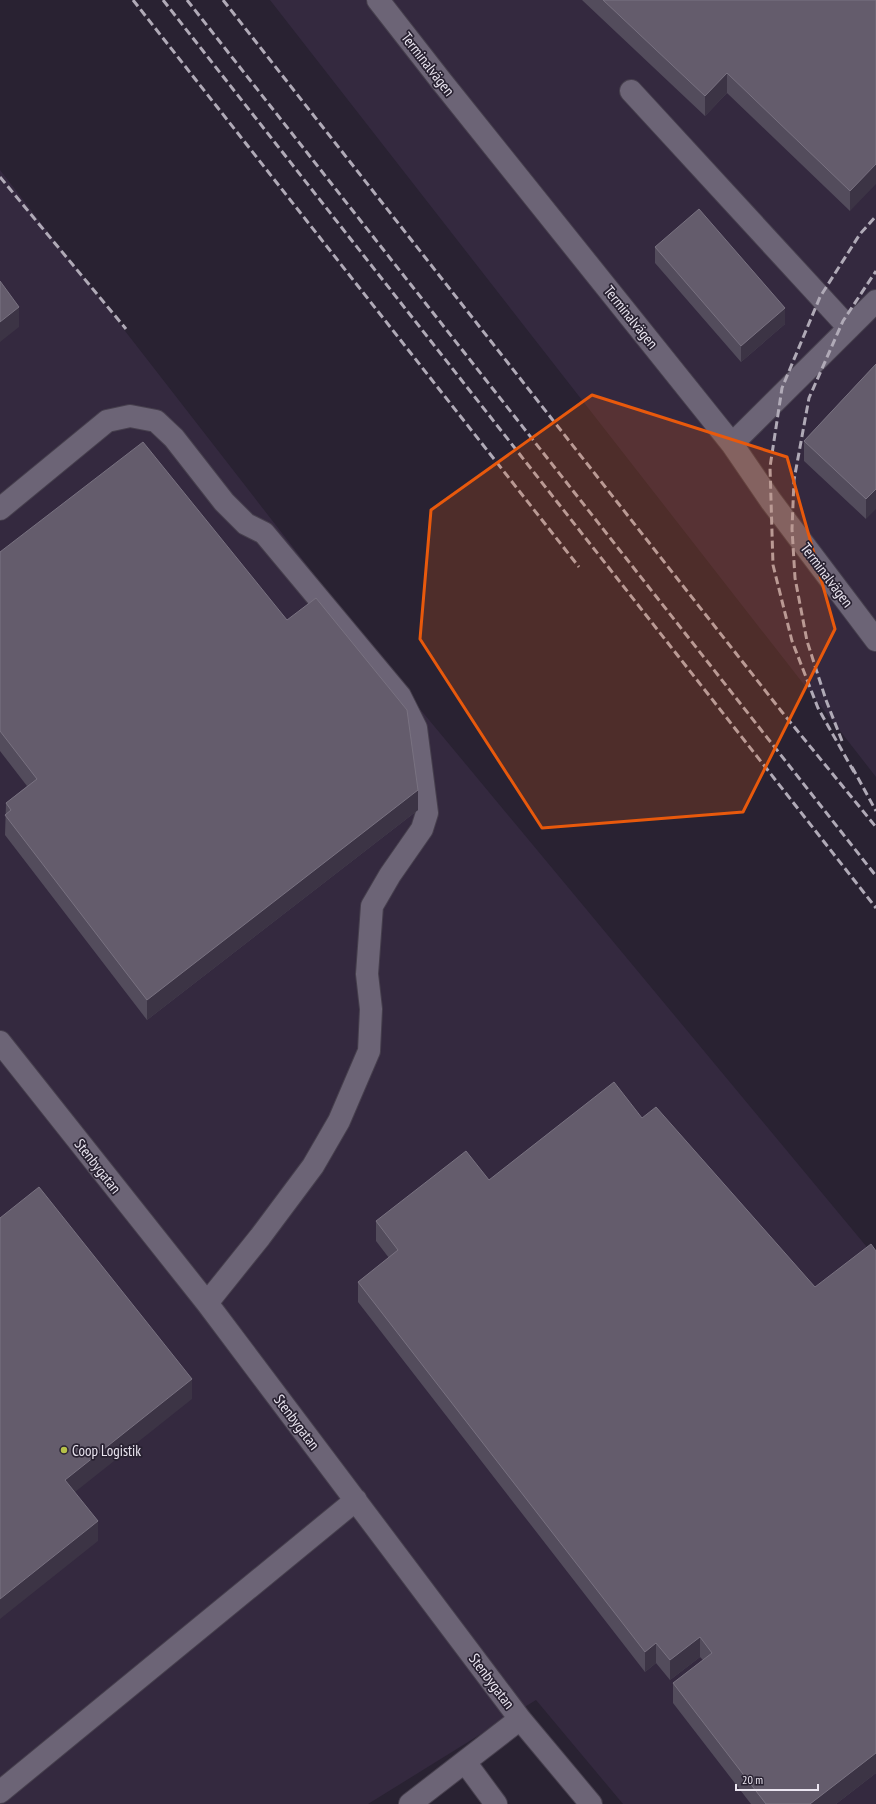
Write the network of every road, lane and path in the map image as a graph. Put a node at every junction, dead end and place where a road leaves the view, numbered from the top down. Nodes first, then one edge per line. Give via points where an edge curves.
1 (378, 0) edge
2 (631, 91) dead end
3 (876, 301) edge
4 (849, 328) junction
5 (732, 444) junction
6 (0, 509) edge
7 (876, 640) edge
8 (0, 1042) edge
9 (207, 1303) junction
10 (356, 1500) junction
11 (520, 1719) junction
12 (465, 1762) junction
13 (0, 1792) edge
14 (410, 1804) edge
15 (496, 1804) edge
16 (591, 1804) edge

1 - 5 street, Terminalvägen
2 - 4 street
3 - 4 street
4 - 5 street
5 - 7 street, Terminalvägen via 771,501
6 - 9 street via 107,421 130,416 156,421 174,438 224,502 246,524 264,533 400,696 416,728 427,812 422,829 372,906 367,974 371,1009 369,1051 339,1121 313,1166
8 - 9 street, Stenbygatan
9 - 10 street, Stenbygatan
10 - 11 street, Stenbygatan
10 - 13 street
11 - 12 street
11 - 16 street, Stenbygatan
12 - 14 street
12 - 15 street

